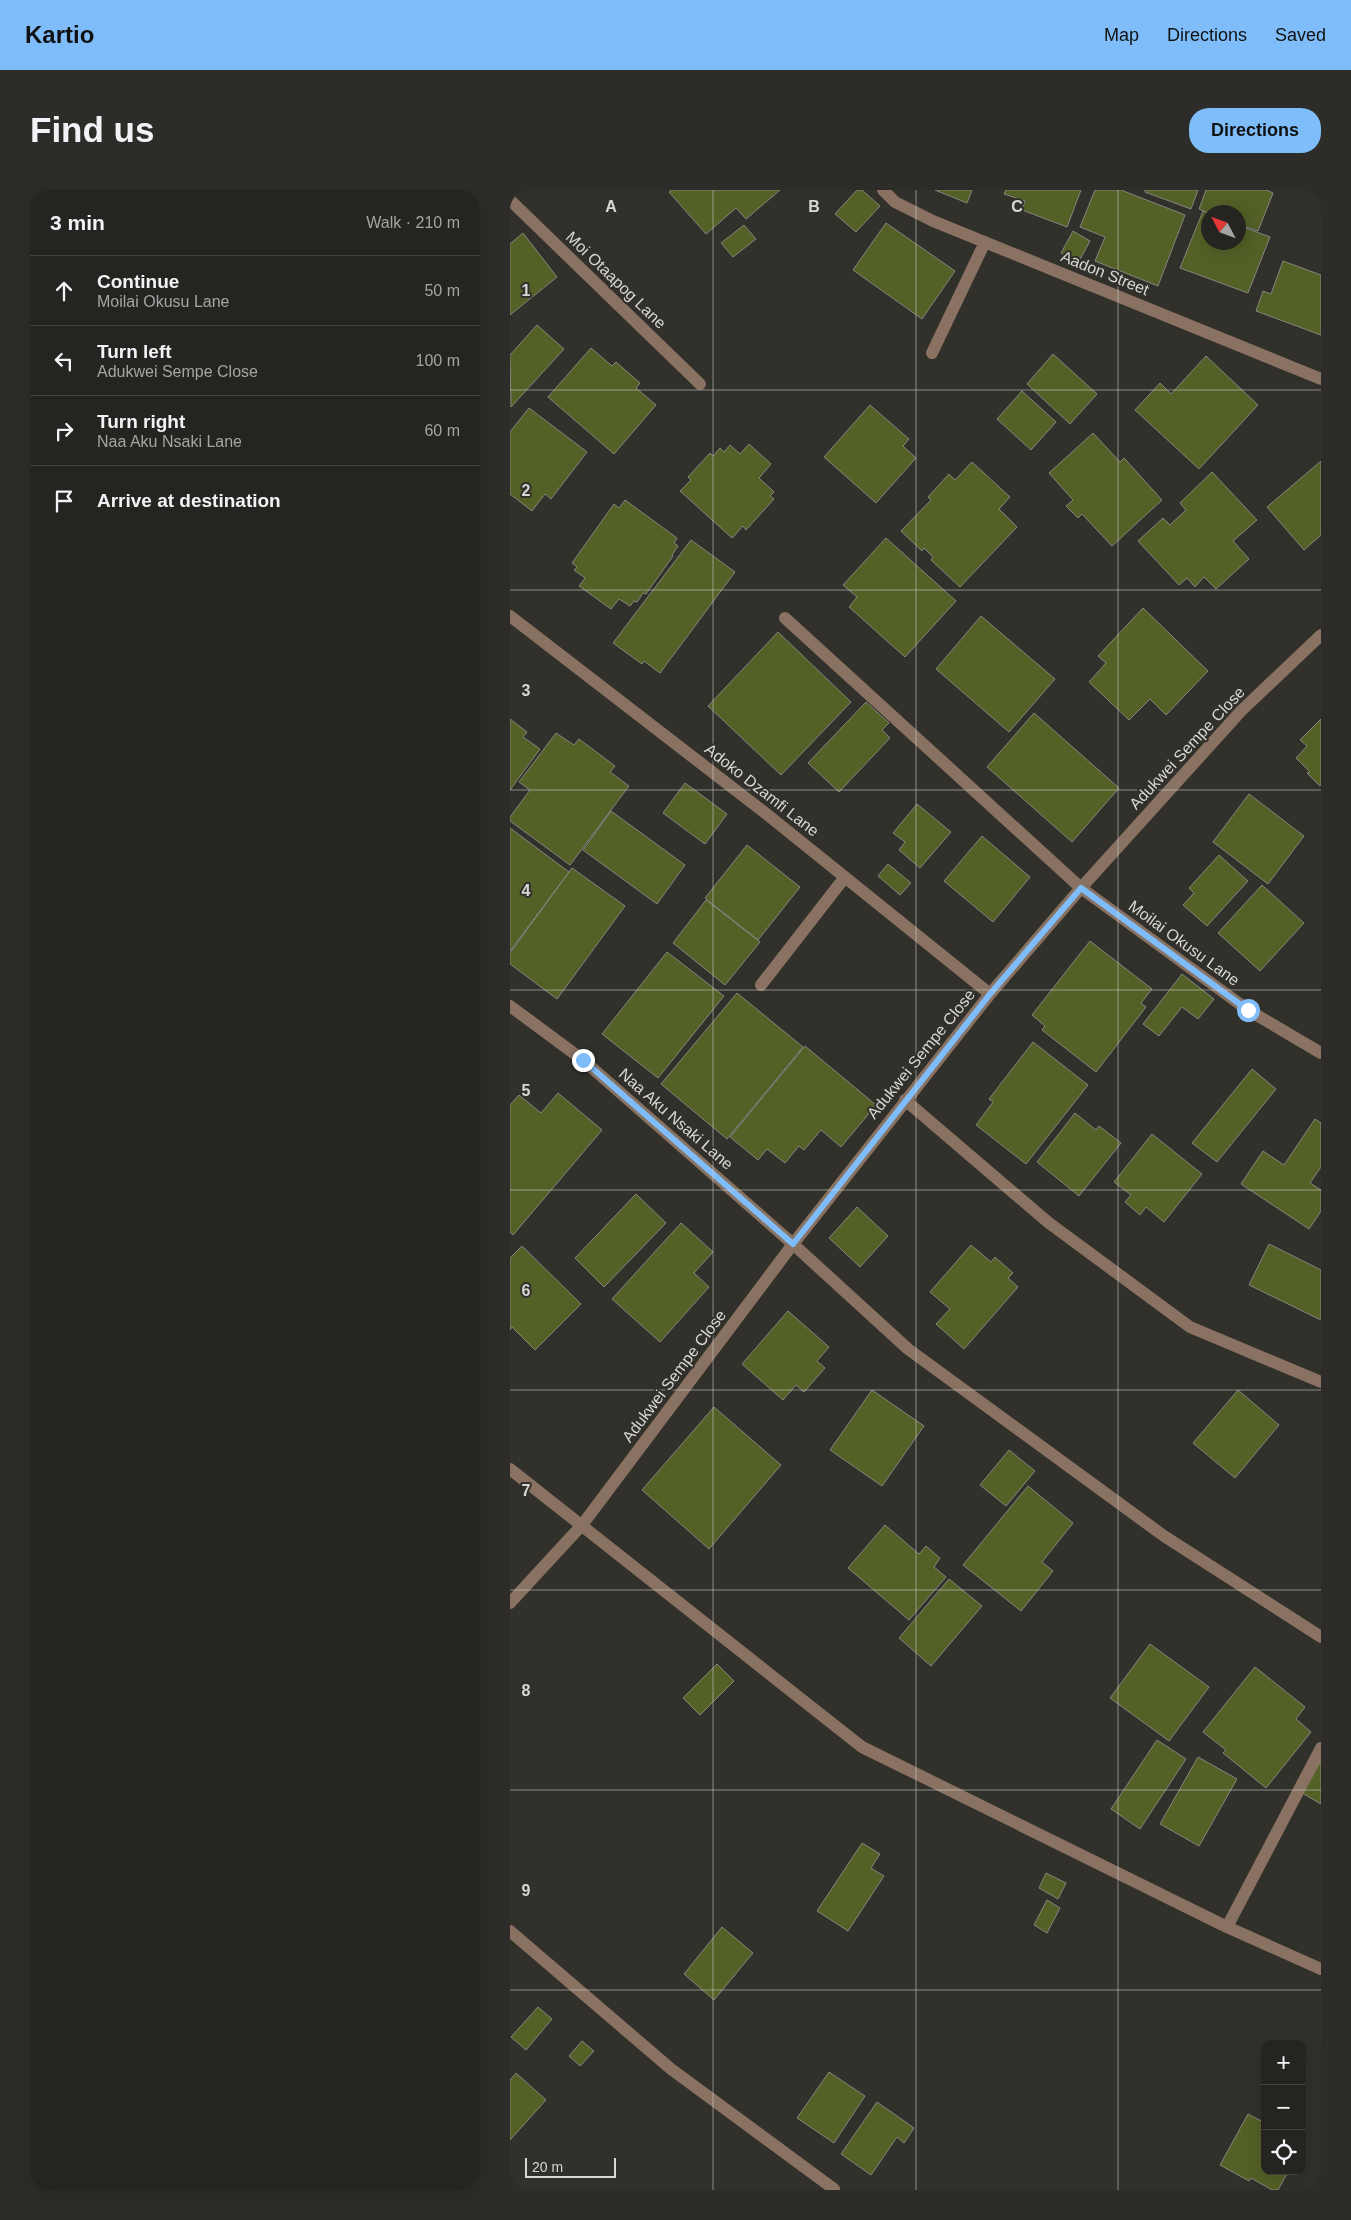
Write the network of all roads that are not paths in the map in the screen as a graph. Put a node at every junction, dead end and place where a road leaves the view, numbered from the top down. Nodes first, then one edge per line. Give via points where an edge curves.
1 (882, 190) edge
2 (510, 200) edge
3 (985, 242) junction
4 (932, 353) dead end
5 (1321, 378) edge
6 (700, 384) dead end
7 (510, 616) edge
8 (785, 618) dead end
9 (1321, 634) edge
10 (845, 877) junction
11 (1081, 888) junction
12 (761, 985) dead end
13 (990, 994) junction
14 (510, 1006) edge
15 (1321, 1053) edge
16 (905, 1100) junction
17 (793, 1244) junction
18 (1321, 1382) edge
19 (510, 1469) edge
20 (582, 1525) junction
21 (510, 1603) edge
22 (1321, 1637) edge
23 (1321, 1748) edge
24 (1228, 1927) junction
25 (510, 1931) edge
26 (1321, 1969) edge
27 (834, 2189) edge

1 - 3 street, Aadon Street via 895,202
2 - 6 street, Moi Otaapog Lane
3 - 4 street
3 - 5 street, Aadon Street
7 - 10 street, Adoko Dzamfi Lane
8 - 11 street, Moilai Okusu Lane
9 - 11 street, Adukwei Sempe Close via 1241,711
10 - 12 street
10 - 13 street, Adoko Dzamfi Lane
11 - 13 street, Adukwei Sempe Close
11 - 15 street, Moilai Okusu Lane via 1248,1010
13 - 16 street, Adukwei Sempe Close
14 - 17 street, Naa Aku Nsaki Lane via 583,1060
16 - 17 street, Adukwei Sempe Close
16 - 18 street via 1049,1223 1190,1328
17 - 20 street, Adukwei Sempe Close
17 - 22 street, Naa Aku Nsaki Lane via 908,1349 1164,1536
19 - 20 street
20 - 21 street, Adukwei Sempe Close
20 - 24 street via 862,1747
23 - 24 street
24 - 26 street
25 - 27 street via 671,2069

